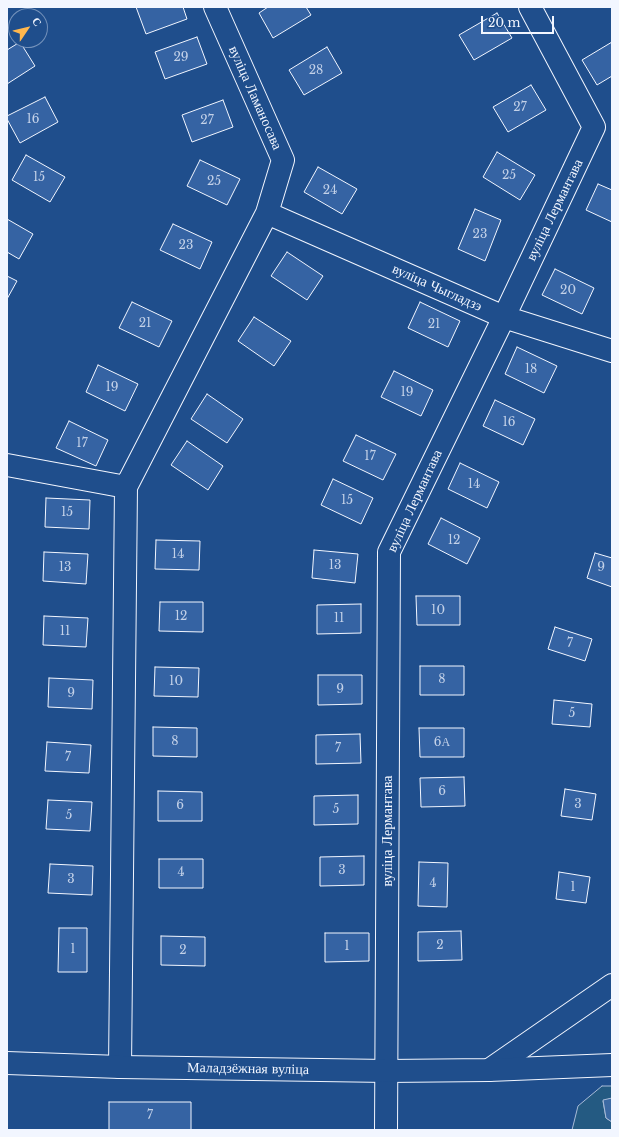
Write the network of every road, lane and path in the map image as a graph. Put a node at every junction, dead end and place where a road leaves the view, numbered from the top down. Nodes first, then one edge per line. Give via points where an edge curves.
1 (215, 7) edge
2 (530, 7) edge
3 (267, 213) junction
4 (504, 317) junction
5 (612, 352) edge
6 (7, 465) edge
7 (126, 488) junction
8 (612, 986) edge
9 (7, 1063) edge
10 (612, 1065) edge
11 (120, 1067) junction
12 (489, 1070) junction
13 (387, 1071) junction
14 (386, 1130) edge

1 - 3 street, вуліца Ламаносава via 283,160
2 - 4 street, вуліца Лермантава via 594,127
3 - 4 street, вуліца Чыгладзэ
3 - 7 street, вуліца Ламаносава
4 - 5 street, вуліца Чыгладзэ
4 - 13 street, вуліца Лермантава via 389,552
6 - 7 street
7 - 11 street
8 - 12 street
9 - 11 street, Маладзёжная вуліца
10 - 12 street, Маладзёжная вуліца
11 - 13 street, Маладзёжная вуліца
12 - 13 street, Маладзёжная вуліца
13 - 14 street, вуліца Лермантава

